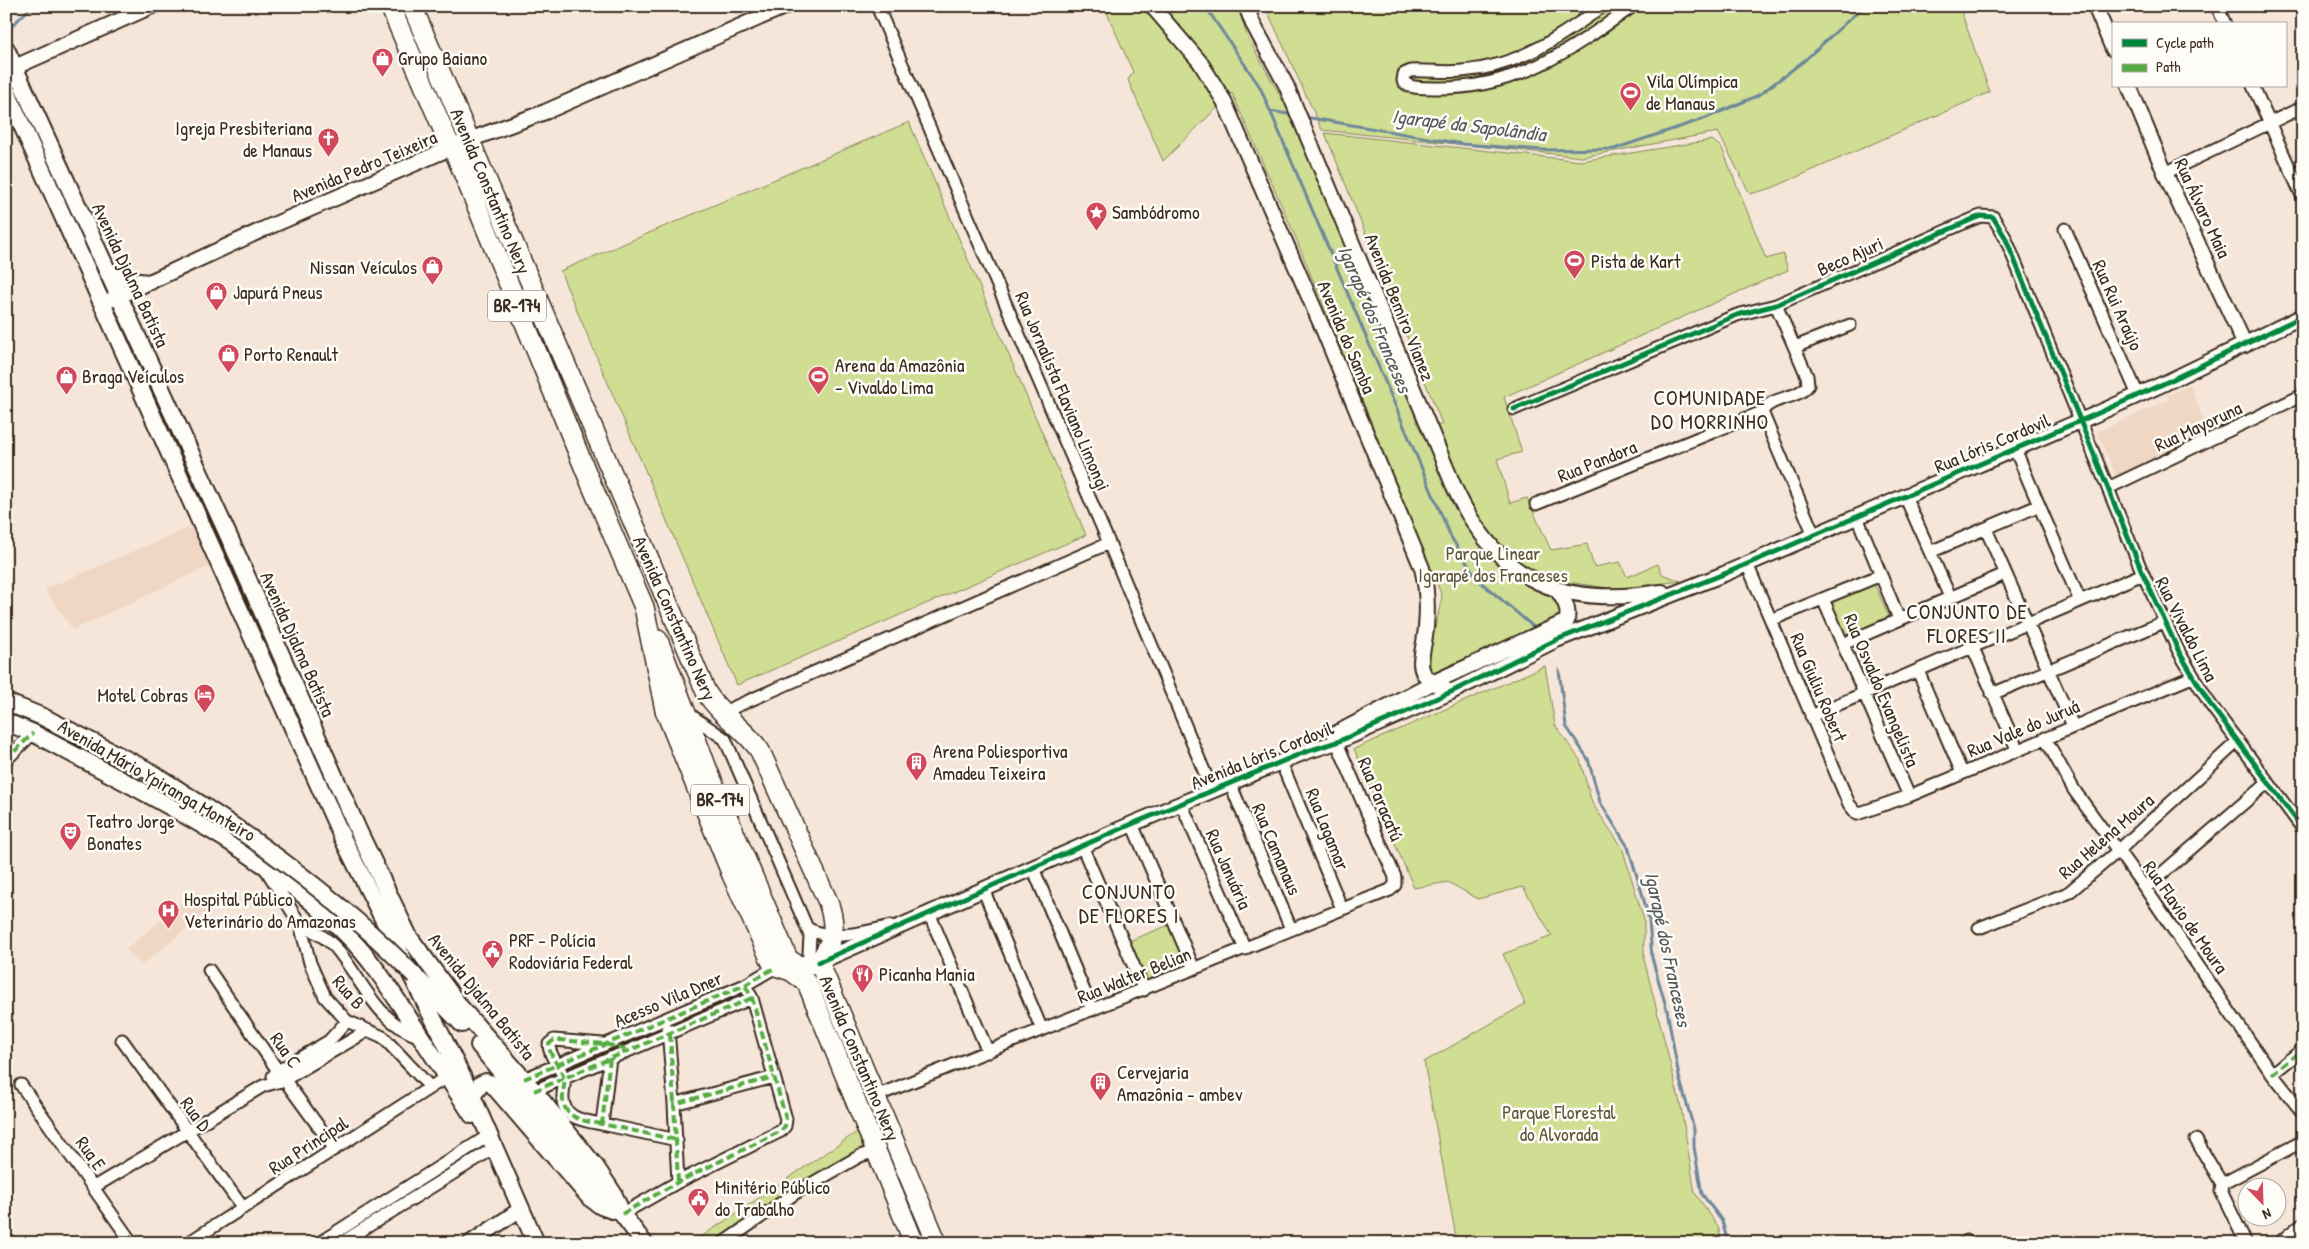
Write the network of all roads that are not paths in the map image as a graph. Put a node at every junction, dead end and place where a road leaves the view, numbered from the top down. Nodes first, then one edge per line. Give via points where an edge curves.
1 (152, 6) edge
2 (390, 6) edge
3 (412, 6) edge
4 (786, 6) edge
5 (878, 6) edge
6 (1152, 6) edge
7 (1246, 6) edge
8 (1603, 6) edge
9 (1633, 6) edge
10 (2095, 6) edge
11 (2217, 6) edge
12 (2224, 22) edge
13 (1550, 43) junction
14 (2112, 47) edge
15 (6, 49) edge
16 (1558, 56) junction
17 (10, 70) edge
18 (2130, 88) edge
19 (2254, 88) edge
20 (6, 90) edge
21 (2303, 107) edge
22 (2270, 122) junction
23 (461, 144) junction
24 (2165, 172) junction
25 (2303, 198) edge
26 (2065, 229) dead end
27 (104, 266) junction
28 (152, 282) junction
29 (111, 300) junction
30 (1776, 305) junction
31 (2303, 316) edge
32 (1850, 325) dead end
33 (2245, 345) junction
34 (1795, 347) junction
35 (2303, 395) edge
36 (2138, 396) junction
37 (1514, 409) dead end
38 (1762, 412) junction
39 (2080, 421) junction
40 (2015, 449) junction
41 (2108, 488) junction
42 (1905, 496) junction
43 (1536, 504) dead end
44 (2038, 506) junction
45 (1858, 517) junction
46 (1986, 529) junction
47 (1814, 535) junction
48 (1109, 543) junction
49 (1930, 552) junction
50 (1747, 564) junction
51 (2005, 574) junction
52 (2143, 574) junction
53 (1880, 575) junction
54 (1688, 588) junction
55 (1557, 590) junction
56 (1950, 597) junction
57 (1824, 599) junction
58 (2080, 602) junction
59 (644, 607) junction
60 (1771, 620) junction
61 (1899, 620) junction
62 (1567, 621) junction
63 (2164, 622) junction
64 (2028, 624) junction
65 (1556, 640) junction
66 (1843, 644) junction
67 (1973, 648) junction
68 (1523, 649) junction
69 (2048, 670) junction
70 (1918, 671) junction
71 (2192, 677) junction
72 (1432, 684) junction
73 (1451, 692) junction
74 (1865, 694) junction
75 (1992, 694) junction
76 (6, 702) edge
77 (686, 712) junction
78 (721, 712) junction
79 (1812, 716) junction
80 (6, 722) edge
81 (2073, 726) junction
82 (33, 733) junction
83 (1335, 738) junction
84 (2045, 738) junction
85 (2237, 742) junction
86 (2017, 750) junction
87 (6, 760) edge
88 (1281, 762) junction
89 (1962, 773) junction
90 (1230, 783) junction
91 (2267, 784) junction
92 (1212, 790) junction
93 (1909, 796) junction
94 (1181, 804) junction
95 (1867, 812) joint
96 (1132, 824) junction
97 (2303, 829) edge
98 (1082, 846) junction
99 (2118, 851) junction
100 (264, 865) junction
101 (1033, 868) junction
102 (1395, 878) joint
103 (2145, 888) junction
104 (984, 889) junction
105 (1342, 909) junction
106 (929, 913) junction
107 (910, 921) junction
108 (300, 924) junction
109 (807, 928) junction
110 (1979, 928) dead end
111 (1291, 929) junction
112 (832, 935) junction
113 (1245, 949) junction
114 (776, 966) junction
115 (210, 970) dead end
116 (812, 970) junction
117 (1194, 970) junction
118 (745, 985) junction
119 (1144, 990) junction
120 (752, 998) junction
121 (1092, 1010) junction
122 (665, 1019) junction
123 (347, 1021) junction
124 (368, 1030) junction
125 (1042, 1030) junction
126 (670, 1034) junction
127 (421, 1037) junction
128 (122, 1040) dead end
129 (605, 1044) junction
130 (2303, 1049) edge
131 (628, 1050) junction
132 (988, 1052) junction
133 (610, 1058) junction
134 (556, 1065) junction
135 (2272, 1074) junction
136 (281, 1075) junction
137 (448, 1076) junction
138 (774, 1077) junction
139 (564, 1078) junction
140 (21, 1085) dead end
141 (529, 1085) junction
142 (430, 1088) junction
143 (472, 1096) junction
144 (876, 1096) junction
145 (674, 1104) junction
146 (2303, 1114) edge
147 (602, 1124) junction
148 (187, 1132) junction
149 (677, 1140) junction
150 (2196, 1140) dead end
151 (2303, 1141) edge
152 (491, 1142) junction
153 (335, 1149) junction
154 (468, 1149) junction
155 (878, 1158) junction
156 (473, 1160) junction
157 (678, 1182) junction
158 (2222, 1184) junction
159 (94, 1188) junction
160 (243, 1208) junction
161 (521, 1209) junction
162 (622, 1214) junction
163 (367, 1220) junction
164 (2303, 1223) edge
165 (132, 1243) edge
166 (188, 1243) edge
167 (319, 1243) edge
168 (341, 1243) edge
169 (470, 1243) edge
170 (536, 1243) edge
171 (644, 1243) edge
172 (723, 1243) edge
173 (914, 1243) edge
174 (937, 1243) edge
175 (2246, 1243) edge
176 (2279, 1243) edge

1 - 17 street
2 - 23 highway, Avenida Constantino Nery / BR-174 via 451,148
3 - 23 highway, Avenida Constantino Nery / BR-174
4 - 23 street, Avenida Pedro Teixeira via 545,112
5 - 48 street, Rua Jornalista Flaviano Limongi
6 - 72 street, Avenida do Samba via 1200,62 1224,101 1374,449 1424,576 1428,614 1420,663
7 - 55 street, Avenida Bemiro Vianez via 1310,138 1465,511 1486,541 1505,560 1535,581
8 - 13 street
9 - 16 street
10 - 14 street
11 - 12 street
13 - 16 street
13 - 16 street via 1509,62 1487,68 1461,72 1412,72 1404,74 1402,79 1414,87 1448,88 1488,83 1534,69
15 - 17 main road, Avenida Djalma Batista
17 - 27 main road, Avenida Djalma Batista
18 - 24 street, Rua Álvaro Maia
19 - 22 street
20 - 29 main road, Avenida Djalma Batista
21 - 22 street
22 - 24 street
22 - 25 street
23 - 28 street, Avenida Pedro Teixeira via 264,229
23 - 59 highway, Avenida Constantino Nery / BR-174 via 497,259
23 - 78 highway, Avenida Constantino Nery / BR-174 via 678,631 706,692
24 - 33 street, Rua Álvaro Maia
26 - 36 street, Rua Rui Araújo
27 - 28 street, Avenida Pedro Teixeira via 122,280
27 - 29 main road, Avenida Djalma Batista
28 - 29 street, Avenida Pedro Teixeira
29 - 141 main road, Avenida Djalma Batista via 239,559 358,830 409,937 460,1007
29 - 143 main road, Avenida Djalma Batista via 343,839
30 - 34 street, Rua Pandora
30 - 37 street, Beco Ajuri via 1737,315
30 - 39 street, Beco Ajuri via 1973,219 1992,217 2005,237
31 - 33 street, Rua Lóris Cordovil
32 - 34 street
33 - 36 street, Rua Lóris Cordovil
34 - 38 street, Rua Pandora via 1808,385
35 - 41 street, Rua Mayoruna
36 - 39 street, Rua Lóris Cordovil
38 - 43 street, Rua Pandora
38 - 47 street
39 - 40 street, Rua Lóris Cordovil
39 - 41 street, Rua Vivaldo Lima
40 - 42 street, Rua Lóris Cordovil
40 - 44 street
41 - 52 street, Rua Vivaldo Lima
42 - 45 street, Rua Lóris Cordovil
42 - 49 street
44 - 46 street
44 - 58 street
45 - 47 street, Rua Lóris Cordovil
45 - 53 street
46 - 49 street
46 - 51 street
47 - 50 street, Rua Lóris Cordovil
48 - 78 street
48 - 92 street, Rua Jornalista Flaviano Limongi
49 - 56 street
50 - 54 street, Rua Lóris Cordovil
50 - 60 street, Rua Giuliu Robert
51 - 56 street
51 - 64 street
52 - 58 street
52 - 63 street, Rua Vivaldo Lima
53 - 57 street
53 - 61 street
54 - 55 street, Avenida Bemiro Vianez via 1608,598
54 - 65 street, Avenida Lóris Cordovil
55 - 62 street via 1567,602
56 - 61 street
57 - 60 street
57 - 66 street, Rua Osvaldo Evangelista
58 - 64 street
59 - 77 highway, BR-174
59 - 114 highway, Avenida Constantino Nery via 665,710 732,875
60 - 79 street, Rua Giuliu Robert
61 - 66 street
62 - 65 street
62 - 68 street, Avenida Lóris Cordovil
63 - 69 street
63 - 71 street, Rua Vivaldo Lima
64 - 67 street
64 - 69 street
65 - 68 street, Avenida Lóris Cordovil
66 - 74 street, Rua Osvaldo Evangelista
67 - 70 street
67 - 75 street
68 - 72 street, Avenida Lóris Cordovil
68 - 73 street, Avenida Lóris Cordovil
69 - 75 street
69 - 81 street
70 - 74 street
70 - 89 street
71 - 81 street, Rua Vale do Juruá
71 - 85 street, Rua Vivaldo Lima
72 - 73 street
72 - 83 street, Avenida Lóris Cordovil
73 - 83 street, Avenida Lóris Cordovil
74 - 79 street
74 - 93 street, Rua Osvaldo Evangelista
75 - 86 street
76 - 162 main road, Avenida Mário Ypiranga Monteiro, bridge via 43,717 147,770 255,840 318,886 387,948 455,1017 566,1152
77 - 109 street via 725,739
77 - 116 highway, BR-174 via 788,958
78 - 112 highway, Avenida Constantino Nery / BR-174 via 760,751 828,902 833,917
79 - 95 street, Rua Giuliu Robert via 1849,804 1857,814
80 - 82 main road, Avenida Mário Ypiranga Monteiro
81 - 84 street, Rua Vale do Juruá
82 - 87 street
82 - 100 main road, Avenida Mário Ypiranga Monteiro via 190,818
83 - 88 street, Avenida Lóris Cordovil
83 - 102 street, Rua Paracatú
84 - 86 street, Rua Vale do Juruá
84 - 99 street, Rua Flavio de Moura via 2074,790
85 - 91 street, Rua Vivaldo Lima
85 - 99 street, Rua Helena Moura
86 - 89 street, Rua Vale do Juruá
88 - 90 street, Avenida Lóris Cordovil
88 - 105 street, Rua Lagamar
89 - 93 street, Rua Vale do Juruá
90 - 92 street, Avenida Lóris Cordovil
90 - 111 street, Rua Camanaus
91 - 97 street, Rua Vivaldo Lima
91 - 103 street
92 - 94 street, Avenida Lóris Cordovil
93 - 95 street, Rua Vale do Juruá
94 - 96 street, Avenida Lóris Cordovil
94 - 113 street, Rua Januária
96 - 98 street, Avenida Lóris Cordovil
96 - 117 street
98 - 101 street, Avenida Lóris Cordovil
98 - 119 street
99 - 103 street, Rua Flavio de Moura
99 - 110 street, Rua Helena Moura via 2068,893
100 - 108 street, Rua B
100 - 127 main road, Avenida Mário Ypiranga Monteiro via 347,934 369,959
101 - 104 street, Avenida Lóris Cordovil
101 - 121 street
102 - 105 street, Rua Walter Belian via 1390,890
103 - 135 street, Rua Flavio de Moura
104 - 106 street, Avenida Lóris Cordovil
104 - 125 street
105 - 111 street, Rua Walter Belian
106 - 107 street, Avenida Lóris Cordovil
106 - 132 street
107 - 112 street, Avenida Lóris Cordovil
107 - 116 street, Avenida Lóris Cordovil
108 - 123 street, Rua B via 317,981 325,997
108 - 127 street via 322,935 334,947 367,996 394,1024
109 - 112 street, Avenida Lóris Cordovil via 819,934
109 - 116 street
111 - 113 street, Rua Walter Belian
112 - 116 highway, Avenida Constantino Nery / BR-174 via 828,949
113 - 117 street, Rua Walter Belian
114 - 116 highway via 790,971
114 - 118 street, Acesso Vila Dner
115 - 136 street, Rua C
116 - 144 highway, Avenida Constantino Nery
116 - 155 highway, Avenida Constantino Nery
117 - 119 street, Rua Walter Belian
118 - 120 street, Acesso Vila Dner
118 - 122 street, Acesso Vila Dner
119 - 121 street, Rua Walter Belian
120 - 126 street, Acesso Vila Dner
120 - 138 street, Acesso Vila Dner
121 - 125 street, Rua Walter Belian
122 - 126 street
122 - 129 street, Acesso Vila Dner
123 - 124 street, Rua B
123 - 136 street via 329,1041
124 - 136 street
124 - 142 street, Rua B via 390,1044
125 - 132 street, Rua Walter Belian
126 - 131 street, Acesso Vila Dner
126 - 145 street, Acesso Vila Dner
127 - 137 main road, Avenida Mário Ypiranga Monteiro
128 - 148 street, Rua D
129 - 131 street, Acesso Vila Dner
129 - 134 street, Acesso Vila Dner
129 - 134 street, Acesso Vila Dner via 554,1040 549,1044 549,1050
130 - 135 street
131 - 133 street, Acesso Vila Dner
132 - 144 street, Rua Walter Belian
133 - 139 street, Acesso Vila Dner
133 - 147 street, Acesso Vila Dner
134 - 139 street, Acesso Vila Dner
134 - 141 street, Acesso Vila Dner
135 - 146 street, Rua Flavio de Moura
136 - 148 street
136 - 153 street, Rua C
137 - 142 street, Rua Principal
137 - 152 main road, Avenida Mário Ypiranga Monteiro
138 - 145 street
138 - 157 street, Acesso Vila Dner via 786,1118 781,1131
139 - 141 street, Acesso Vila Dner
139 - 147 street via 562,1099 570,1114 578,1120
140 - 159 street, Rua E
141 - 162 main road, Avenida Djalma Batista via 603,1177
142 - 153 street, Rua Principal
143 - 152 main road, Avenida Djalma Batista
143 - 162 main road via 481,1084 492,1084 590,1198
144 - 174 highway, Avenida Constantino Nery
145 - 149 street, Acesso Vila Dner
147 - 149 street
148 - 159 street
148 - 160 street, Rua D
149 - 157 street, Acesso Vila Dner
150 - 158 street
151 - 158 street
152 - 154 street
152 - 156 street
152 - 161 main road, Avenida Djalma Batista
153 - 160 street, Rua Principal
154 - 156 street
154 - 163 street
155 - 172 street via 870,1153 860,1156 797,1192
155 - 173 highway, Avenida Constantino Nery
156 - 163 street
157 - 162 street, Acesso Vila Dner
158 - 175 street via 2221,1192
159 - 165 street, Rua E
160 - 166 street, Rua Principal
161 - 169 street
161 - 170 main road, Avenida Djalma Batista
162 - 171 main road, Avenida Mário Ypiranga Monteiro
163 - 167 street
163 - 168 street
164 - 176 street

